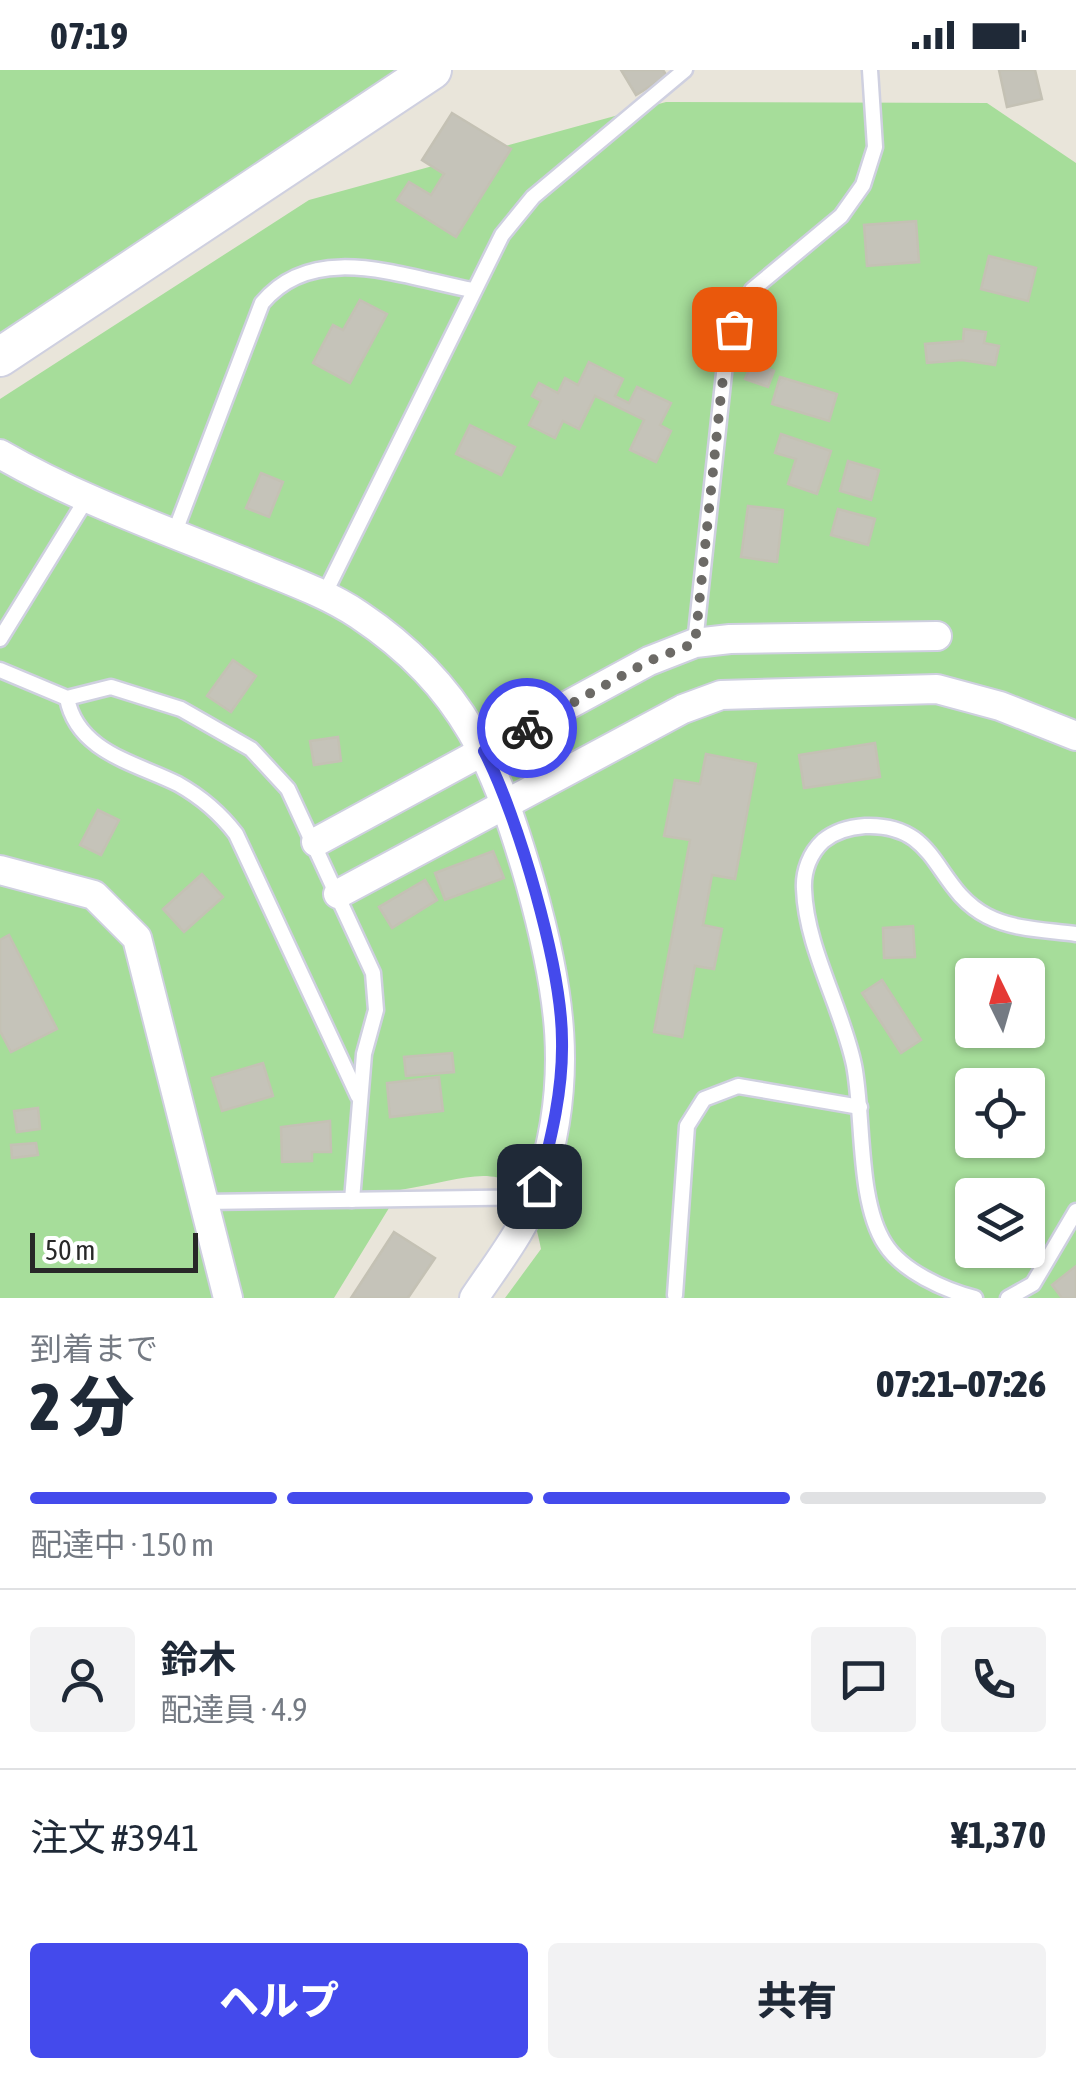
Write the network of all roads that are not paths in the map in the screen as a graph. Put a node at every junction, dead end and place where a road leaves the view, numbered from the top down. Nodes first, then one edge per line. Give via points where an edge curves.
1 (432, 70) edge
2 (685, 70) edge
3 (870, 70) edge
4 (472, 290) junction
5 (0, 358) edge
6 (0, 454) edge
7 (87, 498) junction
8 (174, 534) junction
9 (322, 597) junction
10 (937, 636) dead end
11 (0, 639) edge
12 (695, 643) junction
13 (0, 670) edge
14 (67, 698) junction
15 (1076, 736) edge
16 (484, 751) junction
17 (507, 802) junction
18 (316, 842) junction
19 (0, 870) edge
20 (338, 894) junction
21 (1076, 934) edge
22 (360, 1100) junction
23 (860, 1107) junction
24 (535, 1197) junction
25 (352, 1200) junction
26 (204, 1202) junction
27 (1076, 1212) edge
28 (675, 1294) dead end
29 (228, 1298) edge
30 (474, 1298) edge
31 (974, 1298) edge
32 (1008, 1298) edge

1 - 5 street
2 - 4 lane via 517,213
3 - 12 lane via 875,147 863,185 841,216 752,290 726,355
4 - 8 lane via 340,266 304,270 274,288 262,302
4 - 9 lane
6 - 7 street
7 - 8 street
7 - 11 lane
8 - 9 street
9 - 16 street via 408,652 448,694
10 - 12 street
12 - 16 street
13 - 14 lane
14 - 18 lane via 94,688 129,690 223,730 271,766
14 - 22 lane via 80,730 203,800 236,834
15 - 17 street via 937,689 721,695
16 - 17 street
16 - 18 street
17 - 20 street
17 - 24 street via 548,947 562,1038 553,1132
18 - 20 lane
19 - 26 street via 94,895 137,938
20 - 22 lane via 373,972 376,1010
21 - 23 lane via 985,915 921,842 900,829 859,826 824,840 807,865 804,888
22 - 25 lane
23 - 28 lane via 738,1086 704,1099 687,1126
23 - 31 lane via 872,1214 886,1247 924,1276
24 - 25 lane
24 - 30 street
25 - 26 lane
26 - 29 street
27 - 32 lane via 1034,1284

